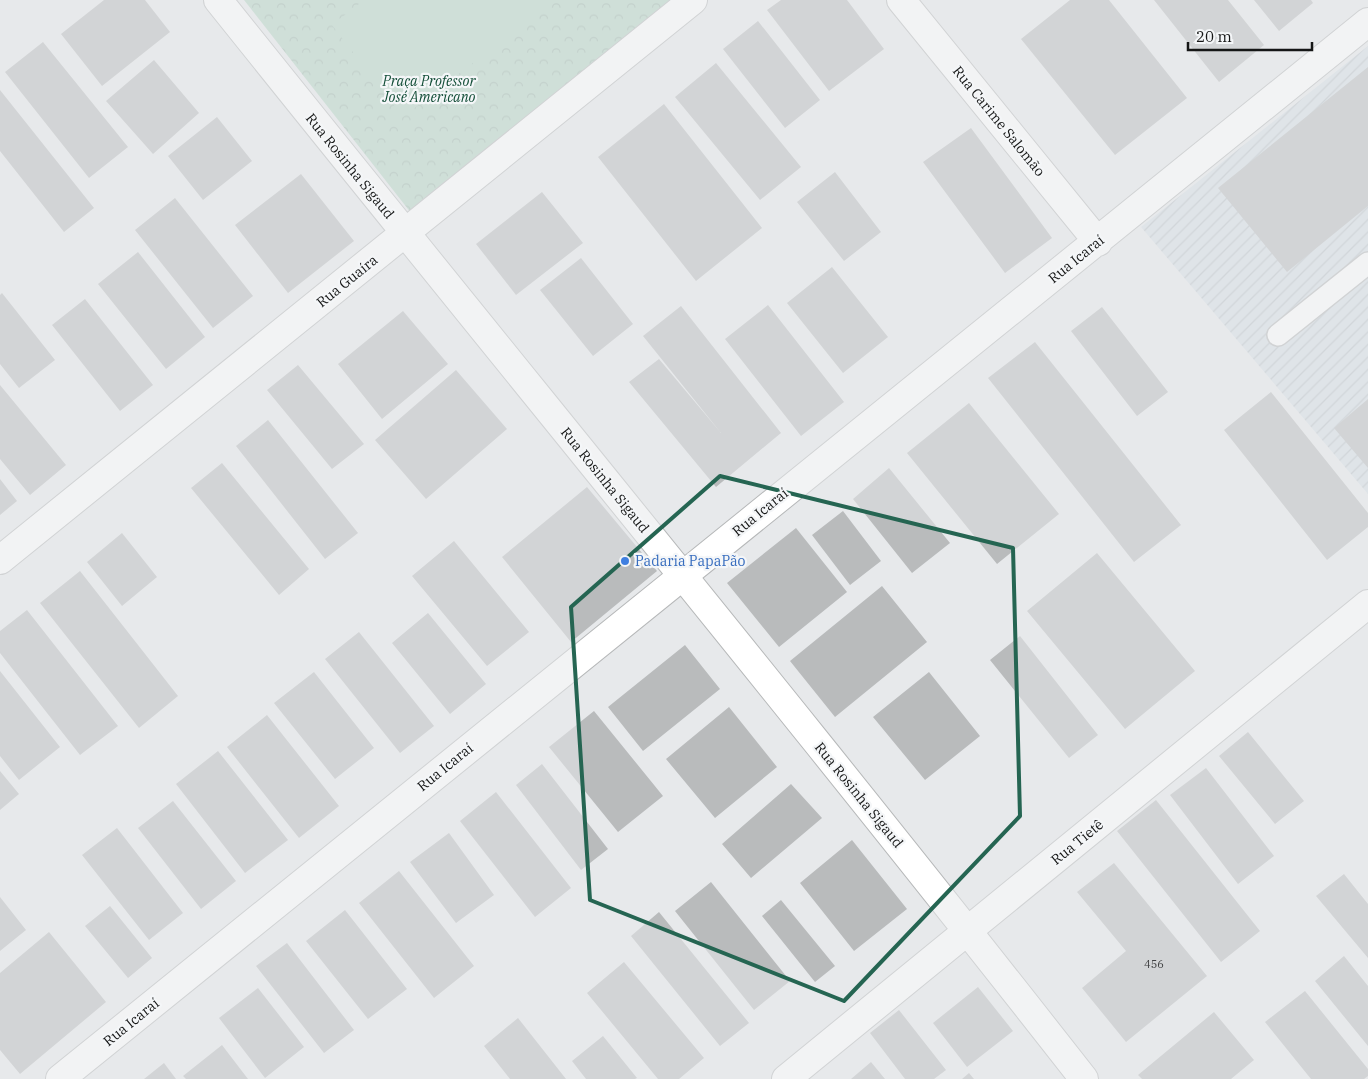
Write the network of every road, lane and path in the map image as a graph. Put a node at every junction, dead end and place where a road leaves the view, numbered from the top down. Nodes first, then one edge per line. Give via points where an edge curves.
1 (218, 0) edge
2 (693, 0) edge
3 (901, 0) edge
4 (1368, 22) edge
5 (405, 234) junction
6 (1098, 242) junction
7 (1368, 263) edge
8 (1278, 335) dead end
9 (0, 560) edge
10 (682, 575) junction
11 (1368, 604) edge
12 (968, 931) junction
13 (60, 1079) edge
14 (786, 1079) edge
15 (1084, 1079) edge

1 - 5 street, Rua Rosinha Sigaud
2 - 5 street, Rua Guaíra
3 - 6 street, Rua Carime Salomão
4 - 6 street, Rua Icaraí
5 - 9 street, Rua Guaíra
5 - 10 street, Rua Rosinha Sigaud
6 - 10 street, Rua Icaraí
7 - 8 lane
10 - 12 street, Rua Rosinha Sigaud
10 - 13 street, Rua Icaraí
11 - 12 street, Rua Tietê
12 - 14 street, Rua Tietê
12 - 15 street, Rua Rosinha Sigaud

